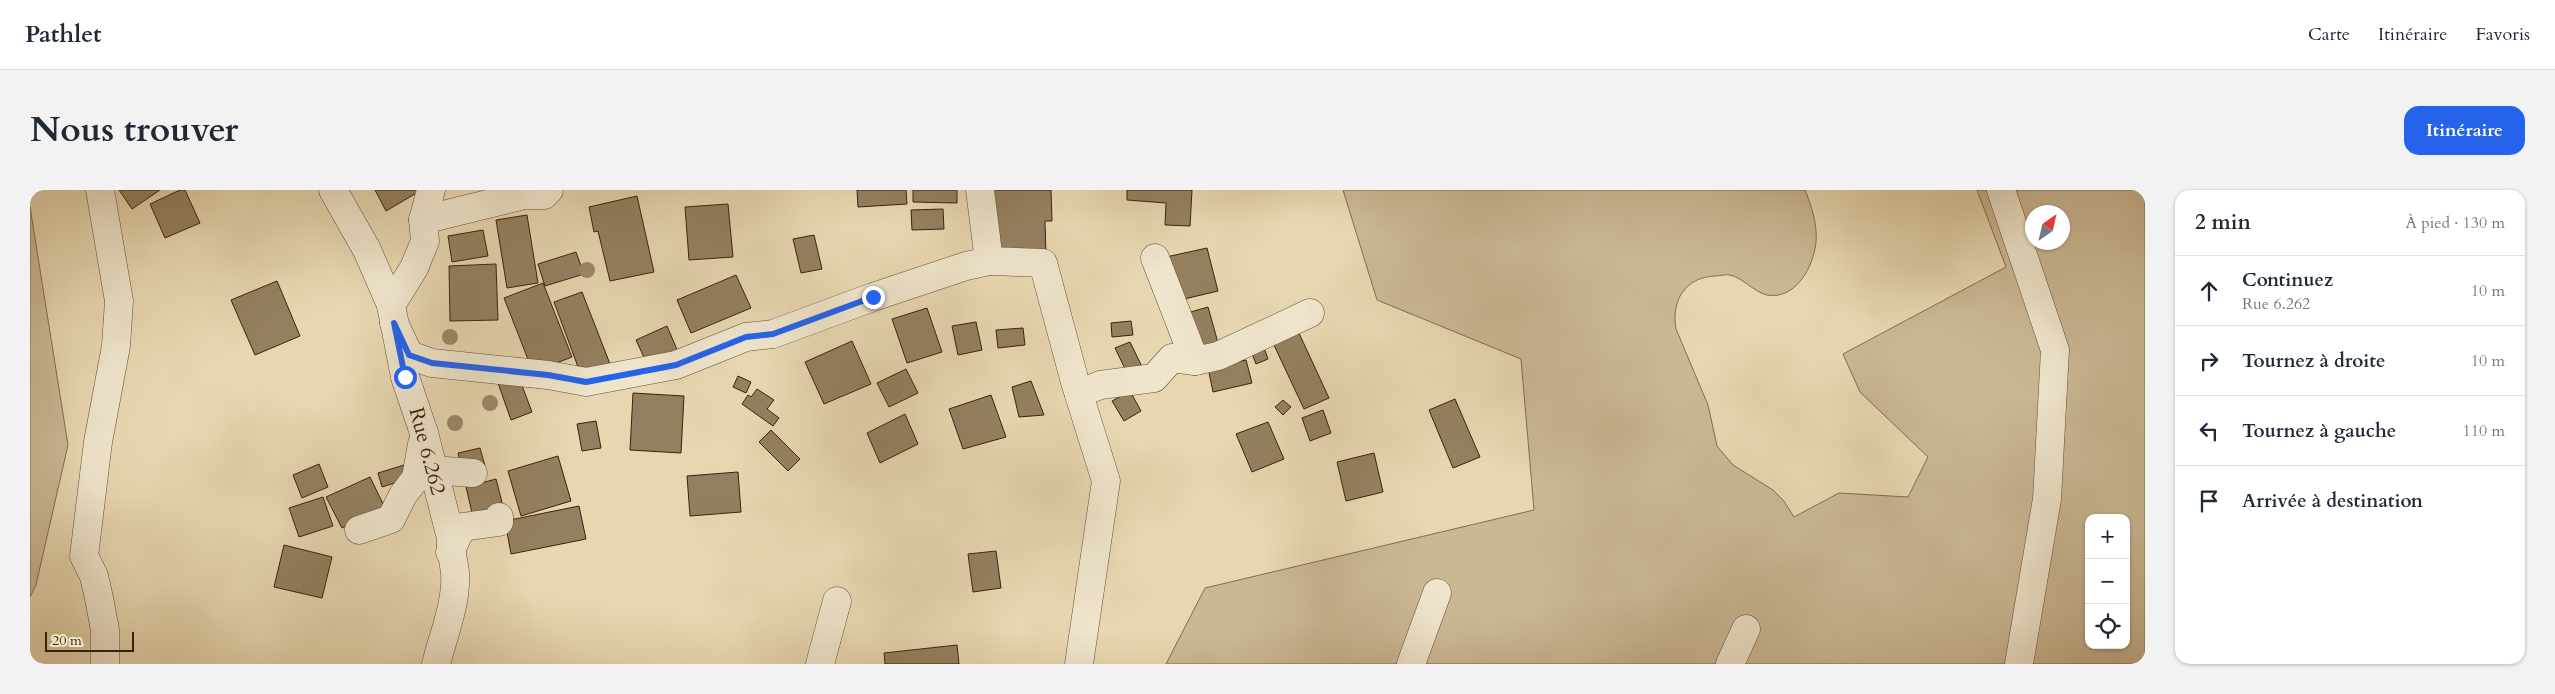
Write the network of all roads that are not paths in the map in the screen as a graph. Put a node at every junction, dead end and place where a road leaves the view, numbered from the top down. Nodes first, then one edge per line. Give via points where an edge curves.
1 (100, 190) edge
2 (333, 190) edge
3 (432, 190) edge
4 (549, 190) edge
5 (980, 190) edge
6 (2001, 190) edge
7 (423, 220) junction
8 (1155, 258) dead end
9 (989, 261) junction
10 (393, 314) junction
11 (1310, 314) dead end
12 (1195, 361) junction
13 (1079, 394) junction
14 (424, 432) junction
15 (432, 470) junction
16 (473, 473) dead end
17 (499, 517) dead end
18 (359, 530) dead end
19 (450, 552) junction
20 (1437, 593) dead end
21 (837, 600) dead end
22 (1746, 629) dead end
23 (105, 664) edge
24 (436, 664) edge
25 (820, 664) edge
26 (1079, 664) edge
27 (1410, 664) edge
28 (1730, 664) edge
29 (2019, 664) edge

1 - 23 street via 119,300 116,346 98,442 84,556 94,576 99,598 105,630
2 - 10 street, Rue 6.262 via 367,250
3 - 7 street
4 - 7 street via 544,195 524,195
5 - 9 street
6 - 29 street via 2055,350 2046,499
7 - 10 street via 425,241
8 - 12 street
9 - 10 street via 873,297 773,334 746,337 676,365 586,382 432,363 409,355
9 - 13 street via 1043,263
10 - 14 street, Rue 6.262 via 405,377
11 - 12 street via 1218,356
12 - 13 street via 1172,358 1154,378 1100,385
13 - 26 street via 1106,481
14 - 15 street, Rue 6.262
14 - 18 street via 416,478 391,519
15 - 16 street
15 - 19 street, Rue 6.262 via 451,538
17 - 19 street via 499,522 462,527
19 - 24 street, Rue 6.262 via 455,573 450,610
20 - 27 street
21 - 25 street
22 - 28 street

